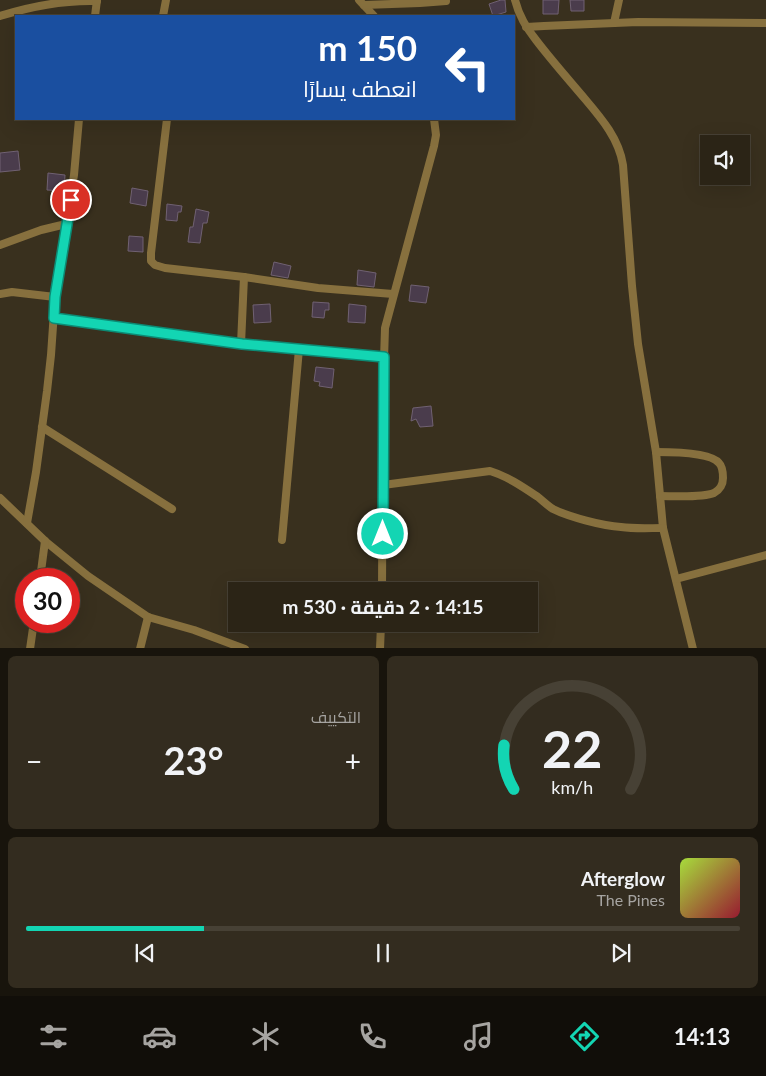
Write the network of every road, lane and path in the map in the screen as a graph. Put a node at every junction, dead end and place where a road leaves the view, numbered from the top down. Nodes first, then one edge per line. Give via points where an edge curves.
1 (166, 0) edge
2 (515, 0) edge
3 (619, 0) edge
4 (97, 1) edge
5 (446, 1) edge
6 (362, 3) edge
7 (95, 15) edge
8 (163, 15) edge
9 (373, 15) edge
10 (0, 16) edge
11 (766, 23) edge
12 (614, 24) junction
13 (526, 27) junction
14 (78, 120) edge
15 (167, 120) edge
16 (434, 120) edge
17 (66, 224) junction
18 (0, 245) edge
19 (244, 277) junction
20 (0, 294) edge
21 (393, 294) junction
22 (55, 297) junction
23 (54, 318) junction
24 (242, 344) junction
25 (299, 349) junction
26 (384, 357) junction
27 (42, 427) junction
28 (656, 452) junction
29 (383, 485) junction
30 (660, 496) junction
31 (0, 498) edge
32 (172, 509) dead end
33 (27, 523) junction
34 (663, 528) junction
35 (282, 540) dead end
36 (46, 541) junction
37 (766, 555) edge
38 (42, 568) edge
39 (676, 579) junction
40 (382, 582) edge
41 (148, 617) junction
42 (381, 632) edge
43 (32, 633) edge
44 (30, 648) edge
45 (140, 648) edge
46 (245, 648) edge
47 (380, 648) edge
48 (693, 648) edge

1 - 8 street
2 - 13 street
3 - 12 street
4 - 7 street
4 - 10 street via 47,4
5 - 6 street
6 - 9 street
11 - 12 street
12 - 13 street
13 - 28 street via 600,116 622,153 638,344
14 - 17 street
15 - 19 street via 151,261 165,268
16 - 21 street via 434,146
17 - 18 street
17 - 22 street
19 - 21 street via 318,288
19 - 24 street
20 - 22 street via 12,292
21 - 26 street via 385,328
22 - 23 street
23 - 24 street
23 - 27 street
24 - 25 street
25 - 26 street
25 - 35 street
26 - 29 street
27 - 32 street
27 - 33 street
28 - 30 street
28 - 30 street via 700,456 717,461 723,471 722,486 713,494
29 - 34 street via 490,471 532,493 554,509 574,516 622,528
29 - 40 street
30 - 34 street
31 - 33 street
33 - 36 street
34 - 39 street
36 - 38 street
36 - 41 street via 101,586
37 - 39 street
39 - 48 street
41 - 45 street
41 - 46 street
42 - 47 street
43 - 44 street

